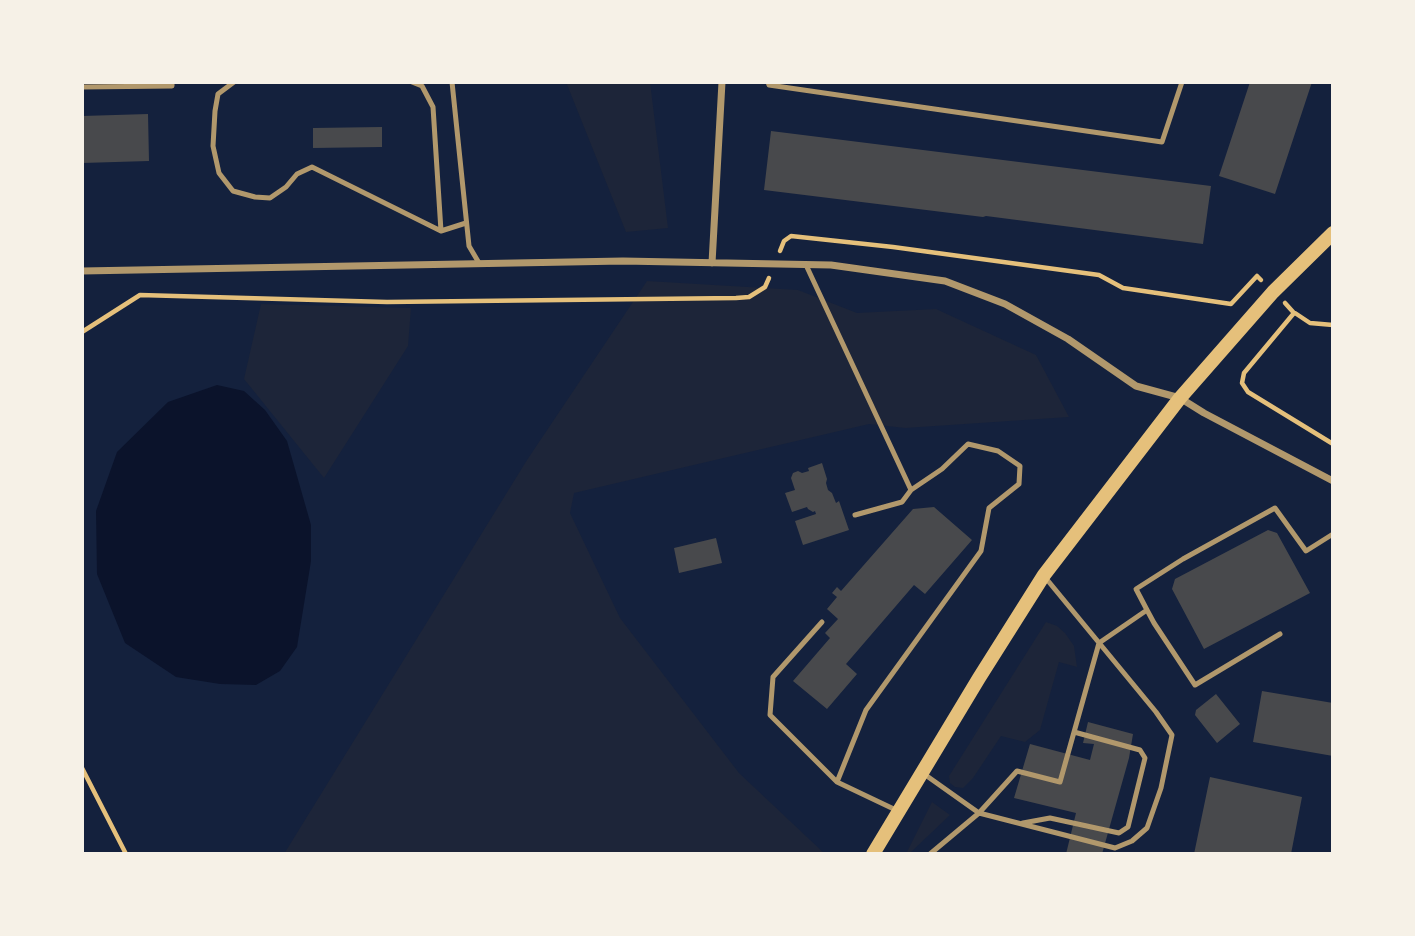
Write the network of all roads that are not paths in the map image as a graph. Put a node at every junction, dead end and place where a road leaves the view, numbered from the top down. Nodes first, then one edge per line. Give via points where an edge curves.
1 (172, 82) edge
2 (234, 82) edge
3 (412, 82) edge
4 (452, 82) edge
5 (722, 82) edge
6 (768, 82) edge
7 (1182, 82) edge
8 (82, 87) edge
9 (466, 223) junction
10 (441, 231) junction
11 (1333, 233) edge
12 (479, 263) junction
13 (712, 263) junction
14 (806, 265) junction
15 (82, 271) edge
16 (1180, 398) junction
17 (1333, 481) edge
18 (911, 490) junction
19 (855, 515) dead end
20 (1333, 534) edge
21 (1044, 575) junction
22 (1147, 610) junction
23 (822, 622) dead end
24 (1280, 634) dead end
25 (1099, 643) junction
26 (1074, 732) junction
27 (921, 772) junction
28 (837, 782) junction
29 (898, 811) junction
30 (979, 813) junction
31 (1020, 824) junction
32 (873, 854) edge
33 (930, 854) edge

1 - 8 lane via 172,86
2 - 10 lane via 218,94 213,146 219,173 233,191 270,198 312,167
3 - 10 lane via 422,86 433,107
4 - 9 lane
5 - 13 street
6 - 7 lane via 1162,142
9 - 10 lane
9 - 12 lane via 468,246
11 - 16 main road via 1273,292
12 - 13 street
12 - 15 street
13 - 14 street
14 - 16 street via 945,281 1005,304 1068,339 1136,386
14 - 18 lane
16 - 17 street
16 - 21 main road
18 - 19 lane via 902,502
18 - 28 lane via 968,444 998,451 1020,466 1019,484 989,508 981,551 866,710
20 - 22 lane via 1306,551 1275,508 1136,589
21 - 25 lane
21 - 27 main road
22 - 24 lane via 1195,685
22 - 25 lane
23 - 28 lane via 772,677 770,715
25 - 26 lane
25 - 31 lane via 1172,735 1147,828 1115,848
26 - 30 lane via 1060,782 1017,771
26 - 31 lane via 1140,750 1145,758 1128,827 1118,833 1050,818
27 - 29 main road
27 - 30 lane
28 - 29 lane
29 - 32 main road
30 - 31 lane
30 - 33 lane

